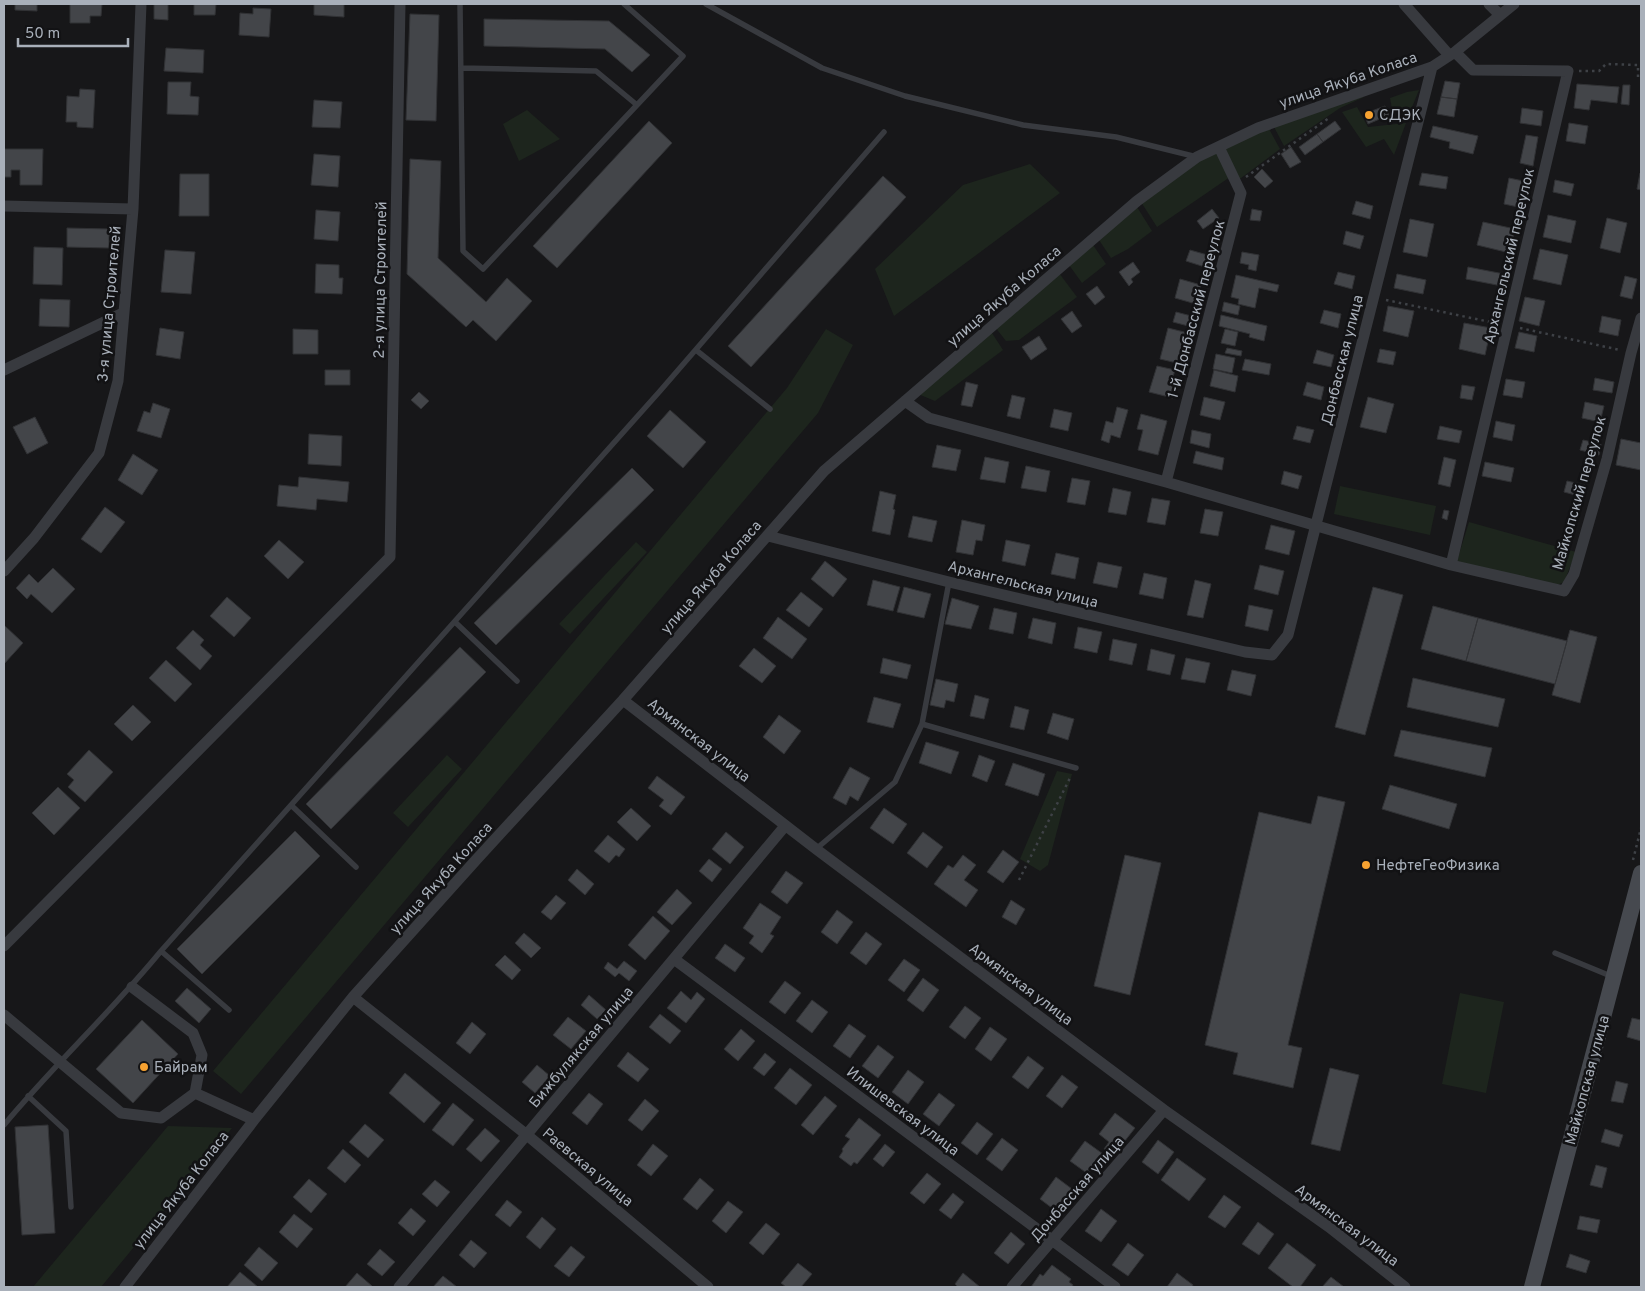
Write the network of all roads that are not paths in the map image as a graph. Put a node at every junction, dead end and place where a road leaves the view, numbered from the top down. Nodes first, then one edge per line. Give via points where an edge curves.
1 (140, 4) edge
2 (400, 4) edge
3 (460, 4) edge
4 (624, 4) edge
5 (706, 4) edge
6 (1404, 4) edge
7 (1489, 4) edge
8 (1514, 4) edge
9 (1500, 16) junction
10 (1452, 54) junction
11 (1432, 67) junction
12 (461, 68) junction
13 (637, 105) junction
14 (884, 132) dead end
15 (1219, 147) junction
16 (1197, 157) junction
17 (4, 206) edge
18 (133, 209) junction
19 (123, 313) junction
20 (1641, 318) edge
21 (696, 350) junction
22 (1636, 354) edge
23 (4, 370) edge
24 (905, 401) junction
25 (770, 408) dead end
26 (1166, 482) junction
27 (1316, 526) junction
28 (768, 536) junction
29 (1450, 566) junction
30 (4, 571) edge
31 (949, 582) junction
32 (455, 622) junction
33 (1272, 655) joint
34 (517, 681) dead end
35 (623, 700) junction
36 (922, 724) junction
37 (1076, 768) road end
38 (292, 806) junction
39 (786, 826) junction
40 (816, 850) junction
41 (356, 868) dead end
42 (1641, 873) edge
43 (1638, 897) edge
44 (4, 946) edge
45 (161, 951) junction
46 (1555, 953) dead end
47 (674, 959) junction
48 (1614, 977) junction
49 (132, 987) junction
50 (353, 997) junction
51 (229, 1010) dead end
52 (4, 1015) edge
53 (60, 1062) junction
54 (195, 1093) junction
55 (28, 1096) junction
56 (1164, 1110) junction
57 (254, 1120) junction
58 (4, 1125) edge
59 (527, 1135) junction
60 (71, 1206) dead end
61 (1052, 1241) junction
62 (125, 1287) edge
63 (400, 1287) edge
64 (708, 1287) edge
65 (1012, 1287) edge
66 (1115, 1287) edge
67 (1404, 1287) edge
68 (1532, 1287) edge

1 - 18 street, 3-я улица Строителей
2 - 44 street, 2-я улица Строителей via 390,557
3 - 12 lane
4 - 13 lane via 683,56
5 - 16 lane via 822,68 905,96 1023,125 1116,138
6 - 10 street
7 - 9 street
8 - 9 street, улица Якуба Коласа
9 - 10 street, улица Якуба Коласа
10 - 11 street, улица Якуба Коласа
10 - 29 street, Архангельский переулок via 1473,70 1568,71
11 - 15 street, улица Якуба Коласа via 1270,124
11 - 27 street, Донбасская улица
12 - 13 lane via 596,71
12 - 13 lane via 463,251 483,269
14 - 21 lane
15 - 16 street, улица Якуба Коласа
15 - 26 street, 1-й Донбасский переулок via 1241,193
16 - 24 street, улица Якуба Коласа via 1137,201
17 - 18 street
18 - 19 street, 3-я улица Строителей
19 - 23 street
19 - 30 street, 3-я улица Строителей via 118,381 99,453 34,538
20 - 22 street, Майкопский переулок
21 - 25 lane
21 - 32 lane
22 - 29 street, Майкопский переулок via 1574,574 1564,591
24 - 26 street via 929,418
24 - 28 street, улица Якуба Коласа via 824,471
26 - 27 street
27 - 29 street
27 - 33 street, Донбасская улица via 1288,635
28 - 31 street, Архангельская улица
28 - 35 street, улица Якуба Коласа
31 - 33 street, Архангельская улица via 1245,652
31 - 36 lane
32 - 34 lane
32 - 38 lane
35 - 39 street, Армянская улица
35 - 50 street, улица Якуба Коласа
36 - 37 lane
36 - 40 lane via 895,782
38 - 41 lane
38 - 45 lane
39 - 40 street, Армянская улица
39 - 47 street, Бижбулякская улица
40 - 56 street, Армянская улица
42 - 43 street, Майкопская улица
43 - 48 street, Майкопская улица
45 - 49 lane
45 - 51 lane
46 - 48 lane
47 - 59 street, Бижбулякская улица
47 - 61 street, Илишевская улица
48 - 68 street, Майкопская улица
49 - 53 lane
49 - 54 street via 193,1033 202,1055
50 - 57 street, улица Якуба Коласа
50 - 59 street, Раевская улица
52 - 53 street
53 - 54 street via 121,1113 160,1118
53 - 55 lane
54 - 57 street
55 - 58 lane
55 - 60 lane via 66,1131
56 - 61 street, Донбасская улица
56 - 67 street, Армянская улица via 1329,1227
57 - 62 street, улица Якуба Коласа
59 - 63 street, Бижбулякская улица
59 - 64 street, Раевская улица
61 - 65 street, Донбасская улица
61 - 66 street, Илишевская улица

